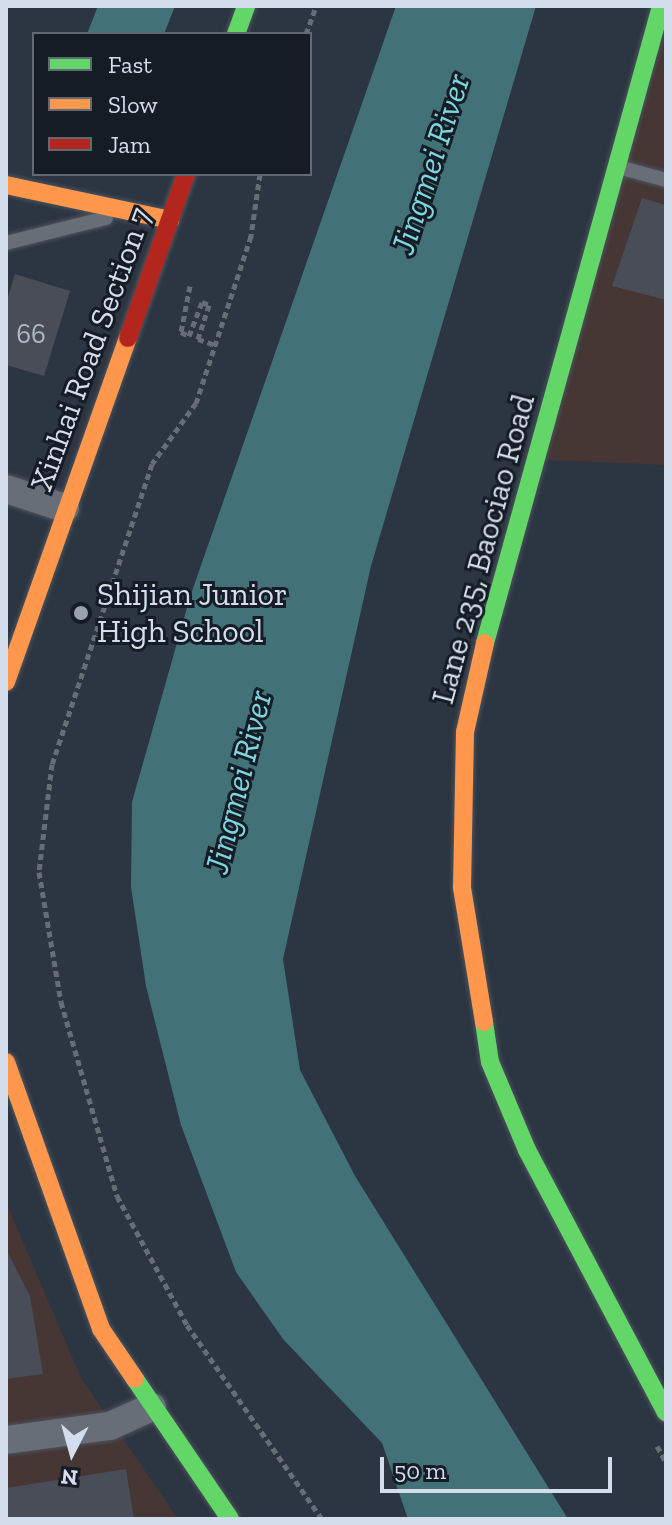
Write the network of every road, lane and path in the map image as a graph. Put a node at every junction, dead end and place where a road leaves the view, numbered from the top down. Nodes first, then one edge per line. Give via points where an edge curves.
1 (246, 6) edge
2 (316, 6) edge
3 (661, 6) edge
4 (237, 32) edge
5 (307, 32) edge
6 (618, 167) junction
7 (185, 176) edge
8 (260, 176) edge
9 (666, 180) edge
10 (6, 185) edge
11 (120, 210) junction
12 (170, 220) junction
13 (6, 243) edge
14 (190, 286) dead end
15 (215, 345) junction
16 (6, 489) edge
17 (65, 508) junction
18 (6, 682) edge
19 (6, 1062) edge
20 (152, 1407) junction
21 (666, 1413) edge
22 (651, 1434) dead end
23 (6, 1440) edge
24 (666, 1462) edge
25 (230, 1519) edge
26 (322, 1519) edge

1 - 4 street
2 - 5 path
3 - 6 street, Lane 235, Baociao Road
6 - 9 lane
6 - 21 street, Lane 235, Baociao Road via 499,578 465,732 462,888 490,1062 527,1150
7 - 12 street, Xinhai Road Section 7
8 - 15 path via 251,236
10 - 11 street
11 - 12 street
11 - 13 lane
12 - 17 street, Xinhai Road Section 7
14 - 15 path via 181,332 189,336 202,302 209,305 198,339
15 - 26 path via 196,403 152,464 52,764 39,872 44,925 117,1196 187,1325
16 - 17 street
17 - 18 street, Xinhai Road Section 7
19 - 20 street via 101,1329
20 - 23 street via 110,1426
20 - 25 street
22 - 24 path

